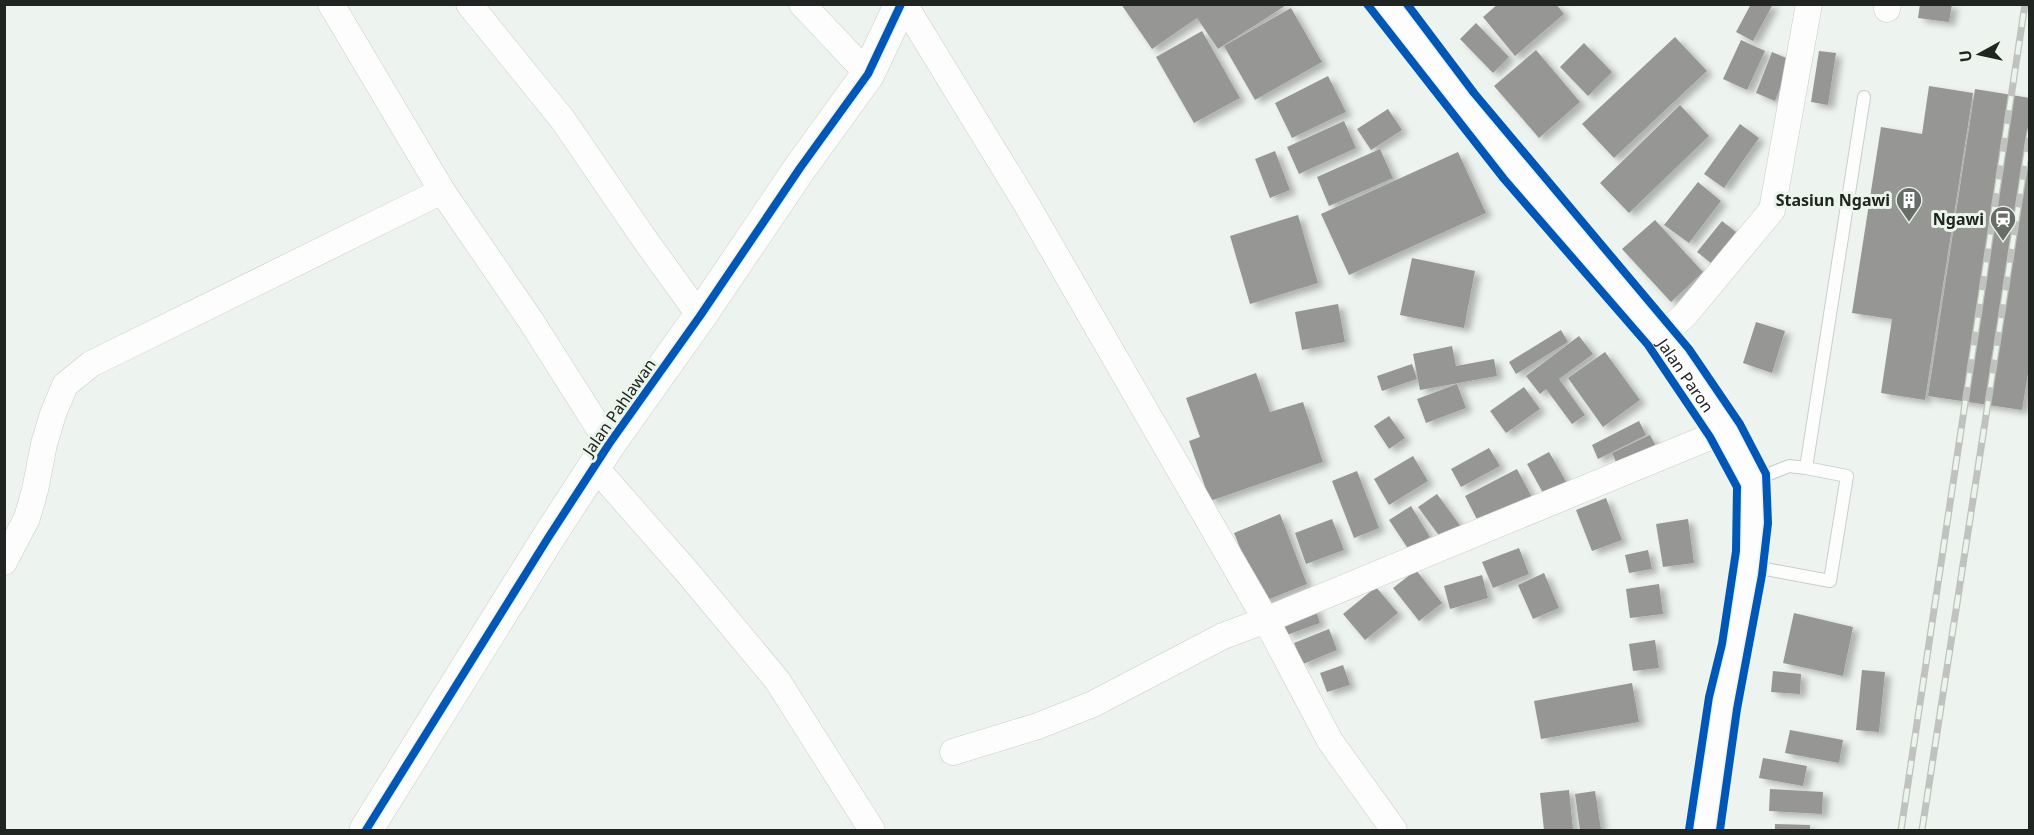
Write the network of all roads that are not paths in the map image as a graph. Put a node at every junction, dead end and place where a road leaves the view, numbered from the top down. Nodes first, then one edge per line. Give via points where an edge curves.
1 (331, 4) edge
2 (469, 4) edge
3 (802, 4) edge
4 (903, 4) edge
5 (1385, 4) edge
6 (1809, 4) edge
7 (868, 74) junction
8 (1864, 97) dead end
9 (442, 191) junction
10 (700, 316) junction
11 (1659, 337) junction
12 (1724, 431) junction
13 (602, 455) junction
14 (1806, 468) junction
15 (1752, 480) junction
16 (4, 562) edge
17 (1749, 566) junction
18 (1266, 620) junction
19 (953, 752) dead end
20 (366, 831) edge
21 (872, 831) edge
22 (1394, 831) edge
23 (1703, 831) edge

1 - 9 street
2 - 10 street via 563,120
3 - 7 street
4 - 7 street, Jalan Pahlawan
4 - 18 street via 1027,205
5 - 11 street, Jalan Paron via 1463,104
6 - 11 street via 1772,210 1684,315
7 - 10 street, Jalan Pahlawan
8 - 14 lane
9 - 13 street via 531,321
9 - 16 street via 91,364 65,385 44,444 27,518
10 - 13 street, Jalan Pahlawan
11 - 12 street, Jalan Paron
12 - 15 street, Jalan Paron
12 - 18 street
13 - 20 street, Jalan Pahlawan
13 - 21 street via 688,573 777,680
14 - 15 lane via 1789,466
14 - 17 lane via 1847,476 1830,580
15 - 17 street
17 - 23 street
18 - 19 street via 1223,636 1093,704
18 - 22 street via 1330,741

